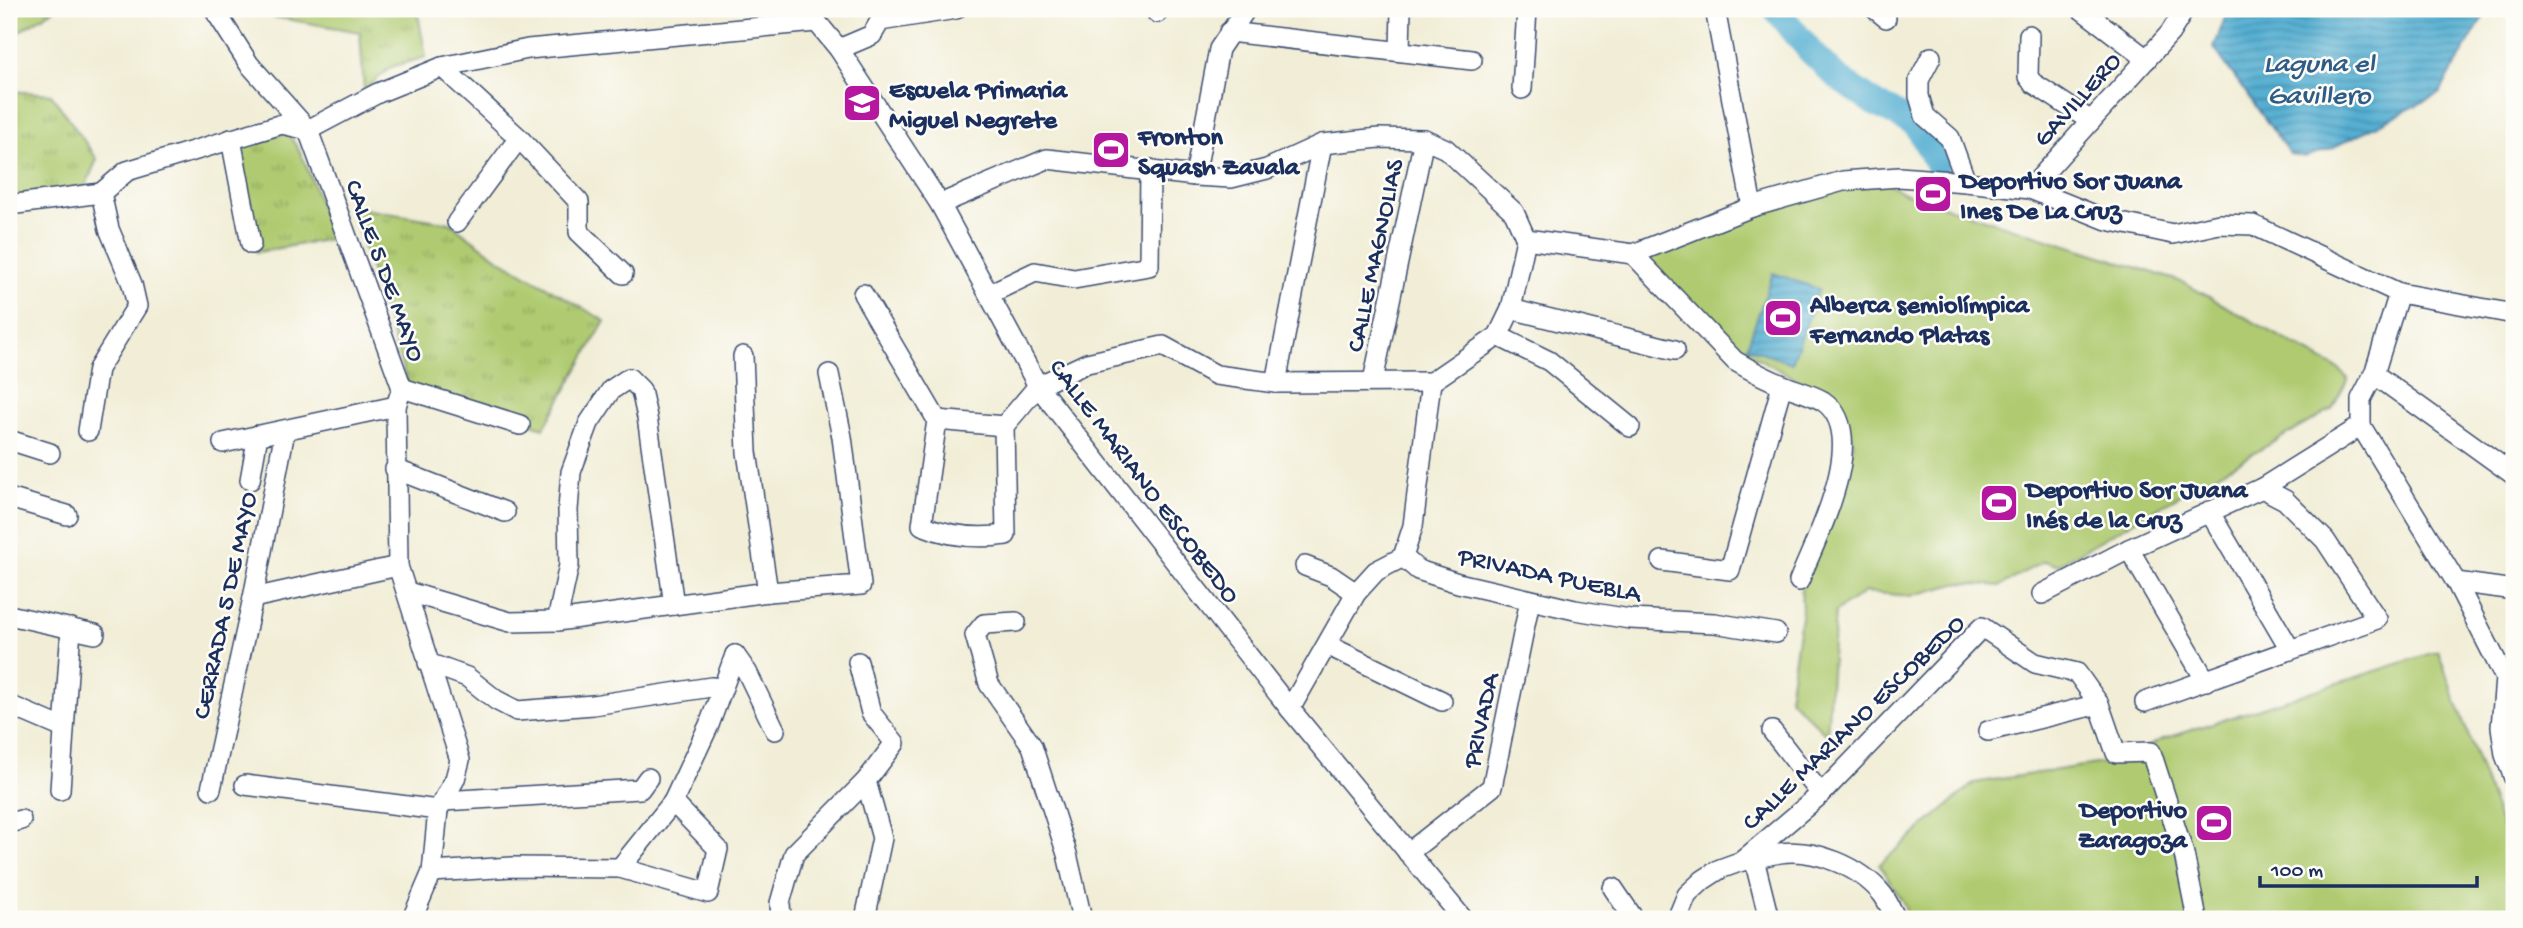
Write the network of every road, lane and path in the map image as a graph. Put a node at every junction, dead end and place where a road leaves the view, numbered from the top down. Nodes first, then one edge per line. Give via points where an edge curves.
1 (214, 9) edge
2 (956, 9) edge
3 (1246, 9) edge
4 (1401, 9) edge
5 (1527, 9) edge
6 (1715, 9) edge
7 (2081, 9) edge
8 (2185, 9) edge
9 (811, 15) edge
10 (1229, 32) junction
11 (2029, 35) dead end
12 (839, 49) junction
13 (1400, 51) junction
14 (1931, 57) dead end
15 (2147, 59) junction
16 (1472, 60) dead end
17 (442, 67) junction
18 (1522, 89) dead end
19 (2091, 121) junction
20 (308, 130) junction
21 (519, 138) junction
22 (231, 139) junction
23 (1424, 139) junction
24 (1322, 144) junction
25 (1150, 169) junction
26 (1195, 176) junction
27 (1966, 182) junction
28 (2030, 189) junction
29 (101, 193) junction
30 (940, 204) junction
31 (9, 205) edge
32 (1752, 207) junction
33 (457, 222) dead end
34 (1526, 239) junction
35 (251, 244) dead end
36 (1633, 254) junction
37 (623, 274) dead end
38 (2399, 293) junction
39 (863, 294) dead end
40 (989, 294) junction
41 (1511, 309) junction
42 (2514, 314) edge
43 (1498, 336) junction
44 (1675, 350) dead end
45 (743, 356) dead end
46 (829, 374) dead end
47 (2374, 374) junction
48 (1373, 381) junction
49 (1431, 382) junction
50 (1276, 383) junction
51 (1782, 385) junction
52 (1038, 386) junction
53 (399, 397) junction
54 (937, 420) junction
55 (520, 425) dead end
56 (1004, 426) junction
57 (2361, 426) junction
58 (1630, 427) dead end
59 (89, 431) dead end
60 (285, 431) junction
61 (258, 435) junction
62 (9, 440) edge
63 (223, 443) dead end
64 (50, 453) dead end
65 (395, 469) junction
66 (2514, 475) edge
67 (250, 480) dead end
68 (2262, 488) junction
69 (9, 498) edge
70 (505, 512) dead end
71 (2209, 512) junction
72 (67, 515) dead end
73 (2129, 550) junction
74 (1404, 557) junction
75 (1662, 561) dead end
76 (1305, 565) dead end
77 (398, 566) junction
78 (1799, 581) dead end
79 (2456, 582) junction
80 (2514, 590) edge
81 (408, 592) junction
82 (768, 592) junction
83 (1356, 593) junction
84 (2042, 594) dead end
85 (253, 598) junction
86 (1530, 600) junction
87 (674, 604) junction
88 (9, 615) edge
89 (557, 621) junction
90 (1016, 622) dead end
91 (71, 628) junction
92 (1776, 633) dead end
93 (95, 634) dead end
94 (1327, 645) junction
95 (2290, 649) junction
96 (858, 662) dead end
97 (428, 663) junction
98 (2510, 679) edge
99 (2206, 681) junction
100 (721, 688) junction
101 (1442, 701) dead end
102 (2145, 702) dead end
103 (2099, 704) junction
104 (9, 705) edge
105 (1290, 709) junction
106 (63, 728) junction
107 (775, 730) dead end
108 (1772, 731) dead end
109 (1989, 731) dead end
110 (648, 778) dead end
111 (2514, 778) edge
112 (866, 781) junction
113 (245, 785) dead end
114 (211, 789) dead end
115 (60, 790) dead end
116 (1821, 794) junction
117 (673, 802) junction
118 (440, 806) junction
119 (1408, 853) junction
120 (1748, 860) junction
121 (620, 868) junction
122 (432, 872) junction
123 (1613, 888) dead end
124 (412, 919) edge
125 (781, 919) edge
126 (865, 919) edge
127 (1082, 919) edge
128 (1463, 919) edge
129 (1634, 919) edge
130 (1677, 919) edge
131 (1769, 919) edge
132 (1896, 919) edge
133 (2197, 919) edge

1 - 20 street, CALLE 5 DE MAYO via 249,64
2 - 12 street via 880,21 872,36
3 - 10 street
4 - 13 street
5 - 18 street
6 - 32 street
7 - 15 street
8 - 15 street, GAVILLERO
9 - 12 street, CALLE MARIANO ESCOBEDO
9 - 17 street via 528,49
10 - 13 street
10 - 26 street via 1219,49
11 - 19 street via 2028,77
12 - 30 street, CALLE MARIANO ESCOBEDO
13 - 16 street
14 - 27 street via 1919,79 1919,96 1925,116 1950,138
15 - 19 street, GAVILLERO
17 - 20 street via 378,93
17 - 21 street
19 - 28 street, GAVILLERO
20 - 22 street via 282,124
20 - 53 street, CALLE 5 DE MAYO
21 - 33 street
21 - 37 street via 579,202 579,232
22 - 29 street via 127,171
22 - 35 street
23 - 24 street
23 - 34 street via 1446,149 1514,212
23 - 48 street, CALLE MAGNOLIAS
24 - 26 street via 1267,169 1231,178
24 - 50 street
25 - 26 street
25 - 30 street via 1047,159
25 - 40 street via 1149,266 1074,279 1035,272
27 - 28 street
27 - 32 street via 1899,177 1843,181
28 - 38 street via 2107,220 2163,233 2219,224 2253,225
29 - 31 street
29 - 59 street via 137,306 98,369
30 - 40 street, CALLE MARIANO ESCOBEDO
32 - 36 street
34 - 36 street
34 - 41 street
36 - 51 street via 1735,361
38 - 42 street
38 - 47 street
39 - 54 street
40 - 52 street, CALLE MARIANO ESCOBEDO
41 - 43 street
41 - 44 street
43 - 49 street
43 - 58 street via 1549,361
45 - 82 street via 747,452
46 - 82 street via 861,585
47 - 57 street via 2361,399
47 - 66 street
48 - 49 street
48 - 50 street
49 - 74 street via 1413,526
50 - 52 street via 1216,375 1163,346 1087,363
51 - 75 street via 1730,570
51 - 78 street via 1823,401 1836,415 1843,443 1841,472
52 - 56 street
52 - 105 street, CALLE MARIANO ESCOBEDO
53 - 55 street
53 - 60 street
53 - 65 street, CALLE 5 DE MAYO
54 - 56 street
54 - 56 street via 922,525 939,532 989,537 1006,535
57 - 68 street
57 - 79 street
60 - 61 street
60 - 85 street, CERRADA 5 DE MAYO
61 - 63 street
61 - 67 street
62 - 64 street
65 - 70 street
65 - 77 street, CALLE 5 DE MAYO
68 - 71 street
68 - 95 street via 2285,500 2325,540 2377,619
69 - 72 street
71 - 73 street
71 - 95 street
73 - 84 street
73 - 99 street
74 - 83 street via 1376,571
74 - 86 street, PRIVADA PUEBLA via 1418,570
76 - 83 street
77 - 81 street, CALLE 5 DE MAYO
77 - 85 street
79 - 80 street
79 - 98 street
81 - 89 street via 510,622
81 - 97 street, CALLE 5 DE MAYO
82 - 87 street
83 - 94 street
85 - 114 street, CERRADA 5 DE MAYO
86 - 92 street, PRIVADA PUEBLA via 1630,619
86 - 119 street, PRIVADA via 1492,787
87 - 89 street
87 - 89 street via 647,417 641,390 629,378 611,390 589,423 572,472 569,565
88 - 91 street
90 - 127 street via 984,624 975,635 978,653 989,684 1032,746 1067,854
91 - 93 street
91 - 106 street
94 - 101 street
94 - 105 street
95 - 99 street
96 - 112 street via 871,713 895,743
97 - 100 street via 467,677 517,711
97 - 118 street, CALLE 5 DE MAYO via 460,760
98 - 111 street via 2501,727
99 - 102 street
100 - 107 street via 735,655
100 - 117 street
103 - 109 street
103 - 116 street, CALLE MARIANO ESCOBEDO via 2077,673 2035,663 1982,626
103 - 133 street, CALLE MARIANO ESCOBEDO via 2116,753 2151,752 2184,854
104 - 106 street
105 - 119 street, CALLE MARIANO ESCOBEDO
106 - 115 street
108 - 116 street
110 - 118 street via 640,789
112 - 125 street via 794,854 780,903
112 - 126 street via 882,838
113 - 118 street
116 - 120 street, CALLE MARIANO ESCOBEDO
117 - 121 street
117 - 121 street via 718,849 708,892
118 - 122 street, CALLE 5 DE MAYO
119 - 128 street, CALLE MARIANO ESCOBEDO
120 - 130 street, CALLE MARIANO ESCOBEDO via 1703,880 1687,895
120 - 131 street
120 - 132 street via 1782,852 1811,853 1841,864 1871,883
121 - 122 street
122 - 124 street
123 - 129 street

